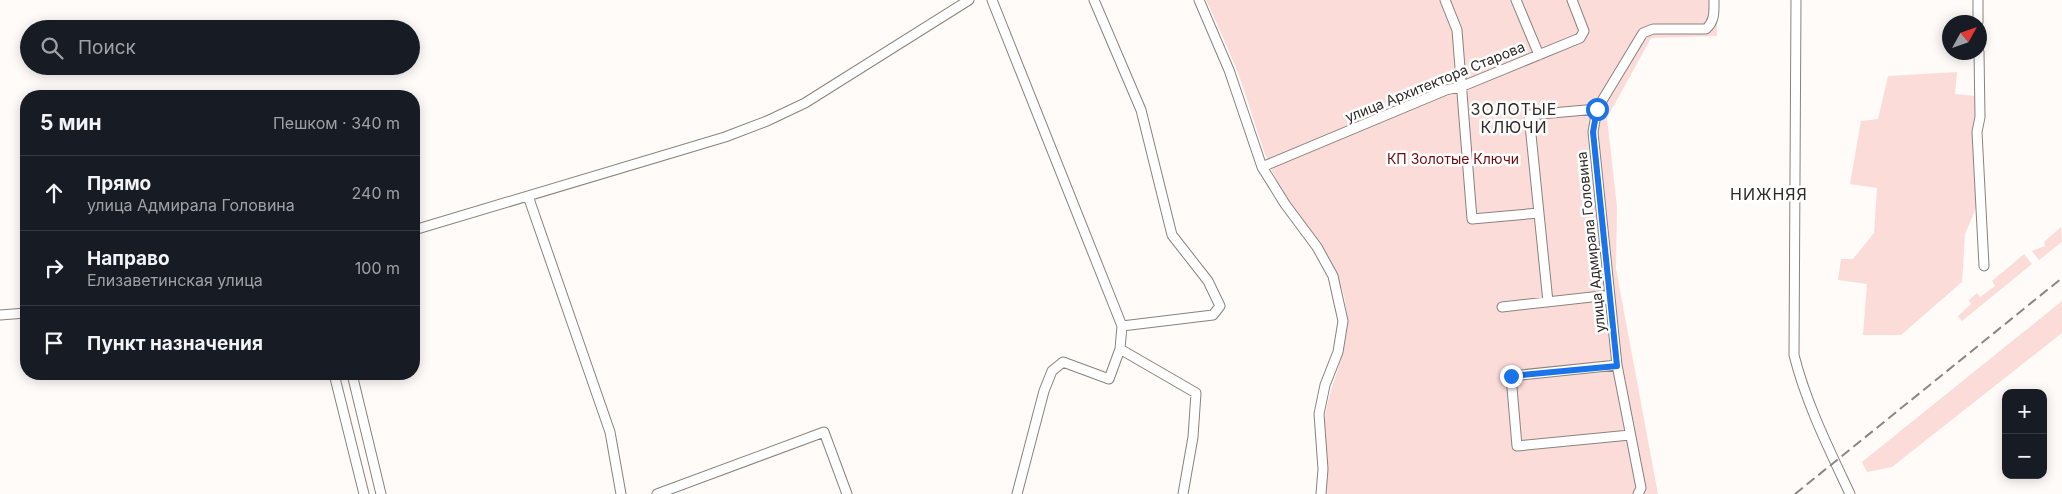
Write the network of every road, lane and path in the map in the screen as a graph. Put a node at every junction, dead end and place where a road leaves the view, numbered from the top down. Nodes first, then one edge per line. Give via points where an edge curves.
1 (969, 0) edge
2 (992, 0) edge
3 (1094, 0) edge
4 (1199, 0) edge
5 (1445, 0) edge
6 (1516, 0) edge
7 (1572, 0) edge
8 (1714, 0) edge
9 (1796, 0) edge
10 (1978, 0) edge
11 (1978, 15) edge
12 (1539, 55) junction
13 (1979, 60) edge
14 (1463, 86) junction
15 (1597, 109) junction
16 (1262, 167) junction
17 (528, 196) junction
18 (1539, 212) junction
19 (420, 228) edge
20 (1984, 266) dead end
21 (1610, 295) junction
22 (1548, 302) junction
23 (1502, 307) dead end
24 (20, 313) edge
25 (0, 315) edge
26 (1122, 326) junction
27 (1120, 349) junction
28 (1617, 366) junction
29 (335, 380) edge
30 (353, 380) edge
31 (1630, 435) junction
32 (364, 494) edge
33 (381, 494) edge
34 (621, 494) edge
35 (657, 494) edge
36 (847, 494) edge
37 (1017, 494) edge
38 (1183, 494) edge
39 (1321, 494) edge
40 (1638, 494) edge
41 (1850, 494) edge

1 - 17 street via 805,103 767,121 725,137
2 - 26 street
3 - 26 street via 1141,110 1172,235 1208,280 1220,306 1213,315
4 - 16 street via 1229,70
5 - 14 street via 1457,30
6 - 12 street
7 - 12 street, улица Архитектора Старова via 1583,35
8 - 15 street, улица Адмирала Головина via 1714,17 1706,29 1653,29 1643,33
9 - 41 street via 1794,355 1799,377 1822,435
10 - 11 street
12 - 14 street, улица Архитектора Старова
13 - 20 street via 1980,117 1977,132
14 - 16 street, улица Архитектора Старова via 1446,90
14 - 18 street via 1472,219
15 - 18 street via 1529,115
15 - 21 street, улица Адмирала Головина via 1593,132
16 - 39 street via 1333,276 1343,321 1338,352 1319,414 1323,470
17 - 19 street
17 - 34 street via 610,432
18 - 22 street
21 - 22 street
21 - 28 street, улица Адмирала Головина
22 - 23 street
24 - 25 street
26 - 27 street
27 - 37 street via 1108,379 1063,362 1052,370
27 - 38 street via 1196,393 1193,437
28 - 31 street, улица Адмирала Головина
28 - 31 street via 1511,376 1517,446
29 - 32 street
30 - 33 street
31 - 40 street, улица Адмирала Головина via 1641,488
35 - 36 street via 824,432

